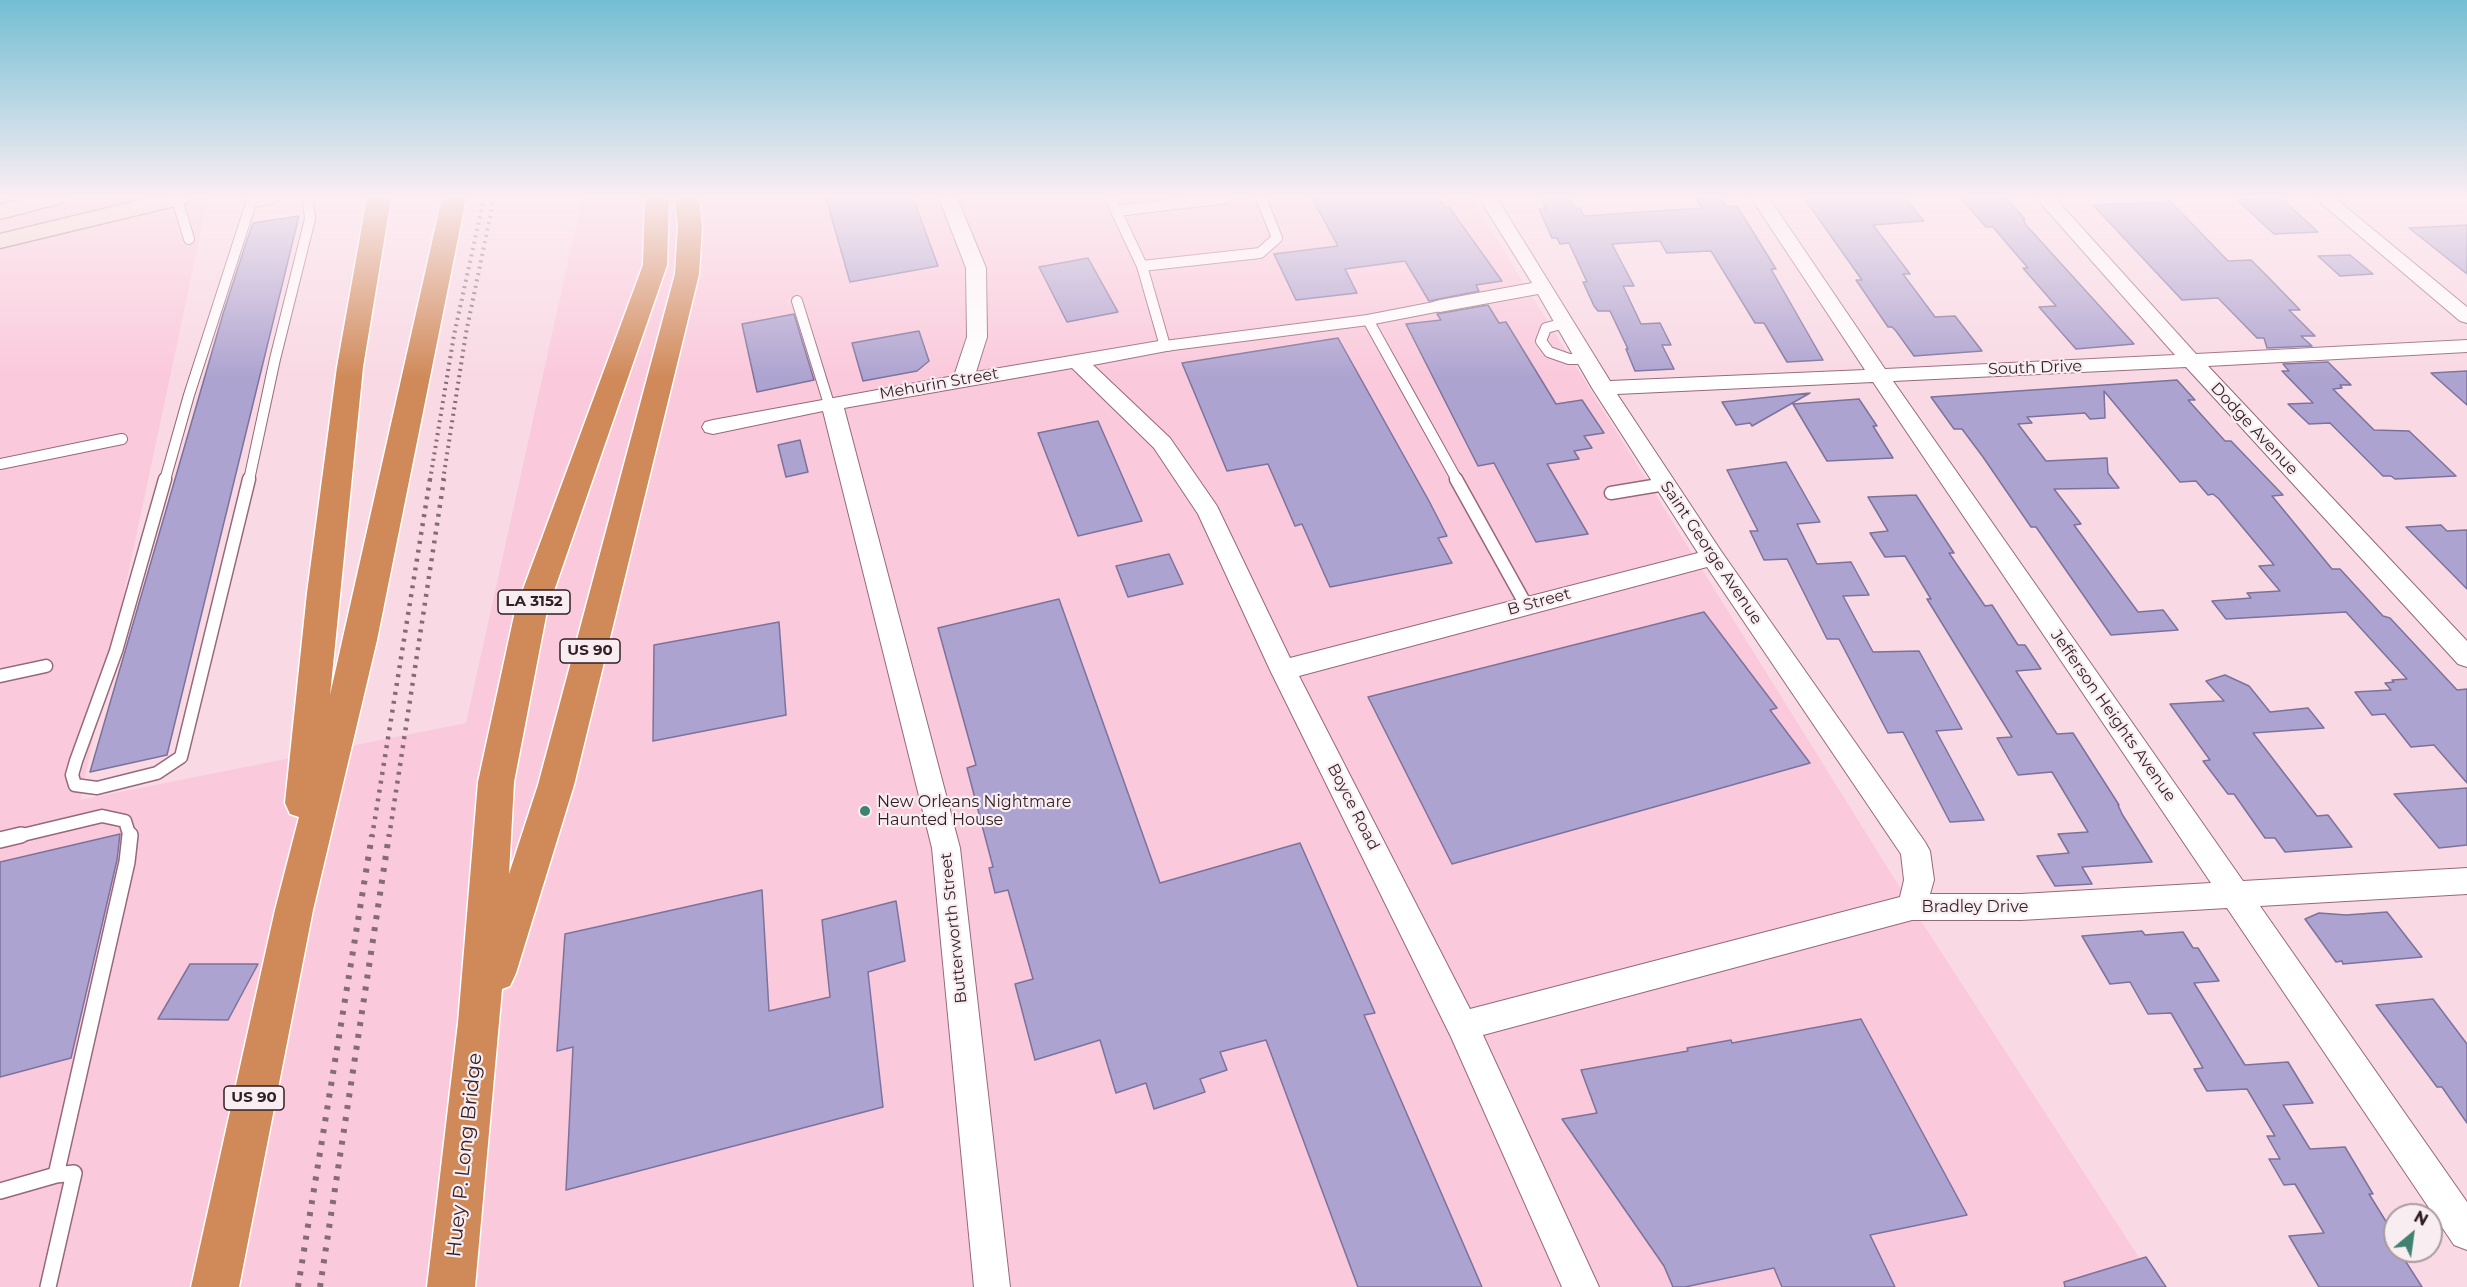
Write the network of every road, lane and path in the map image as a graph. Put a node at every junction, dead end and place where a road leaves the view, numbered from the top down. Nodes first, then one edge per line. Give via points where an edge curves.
1 (231, 258) edge
2 (300, 258) edge
3 (369, 258) edge
4 (441, 258) edge
5 (655, 258) edge
6 (688, 258) edge
7 (972, 258) edge
8 (1138, 258) edge
9 (1214, 258) edge
10 (1526, 258) edge
11 (1800, 258) edge
12 (2099, 258) edge
13 (2396, 258) edge
14 (1142, 266) junction
15 (1544, 287) junction
16 (797, 301) dead end
17 (1440, 306) joint
18 (2467, 317) edge
19 (1368, 320) junction
20 (1165, 346) junction
21 (2467, 346) edge
22 (1076, 360) junction
23 (2191, 361) junction
24 (1878, 374) junction
25 (963, 380) junction
26 (1603, 388) junction
27 (830, 403) junction
28 (713, 427) dead end
29 (122, 439) dead end
30 (0, 464) edge
31 (1665, 484) junction
32 (1611, 493) dead end
33 (1713, 557) junction
34 (1526, 605) junction
35 (2467, 657) edge
36 (46, 666) dead end
37 (1283, 670) junction
38 (0, 676) edge
39 (0, 840) edge
40 (2467, 881) edge
41 (2237, 896) junction
42 (1912, 907) junction
43 (294, 910) junction
44 (479, 1023) junction
45 (1462, 1026) junction
46 (56, 1175) junction
47 (0, 1191) edge
48 (2467, 1233) edge
49 (48, 1287) edge
50 (215, 1287) edge
51 (451, 1287) edge
52 (992, 1287) edge
53 (1581, 1287) edge

1 - 2 lane via 116,651 76,761 72,775 75,785 97,788 157,773 181,757
3 - 43 highway, US 90 via 350,367 322,593
4 - 43 highway via 361,640
5 - 44 highway, LA 3152 via 531,611 496,782
6 - 44 highway, US 90 via 556,785
7 - 25 street via 976,268 977,337
8 - 14 lane
9 - 14 lane
10 - 15 street, Saint George Avenue
11 - 24 street, Jefferson Heights Avenue
12 - 23 street, Dodge Avenue
13 - 18 street
14 - 20 lane
15 - 17 street
15 - 26 street, Saint George Avenue
16 - 27 lane
17 - 19 lane
19 - 20 lane
19 - 34 lane
20 - 22 street, Mehurin Street
21 - 23 street, South Drive
22 - 25 street, Mehurin Street
22 - 37 street, Boyce Road via 1162,443 1209,512
23 - 24 street, South Drive
23 - 35 street, Dodge Avenue
24 - 26 street, South Drive
24 - 41 street, Jefferson Heights Avenue
25 - 27 street, Mehurin Street
26 - 31 street, Saint George Avenue
27 - 28 street, Mehurin Street
27 - 52 street, Butterworth Street via 946,848
29 - 30 lane
31 - 32 lane
31 - 33 street, Saint George Avenue
33 - 34 street, B Street
33 - 42 street, Saint George Avenue via 1915,851 1919,880
34 - 37 street, B Street
36 - 38 lane
37 - 45 street, Boyce Road
39 - 46 lane via 102,816 125,821 130,836
40 - 41 street, Bradley Drive
41 - 42 street, Bradley Drive via 2021,907
41 - 48 street, Jefferson Heights Avenue
42 - 45 street, Bradley Drive
43 - 50 highway, US 90
44 - 51 highway, Huey P. Long Bridge / US 90
45 - 53 street, Boyce Road
46 - 47 lane
46 - 49 lane via 74,1173

